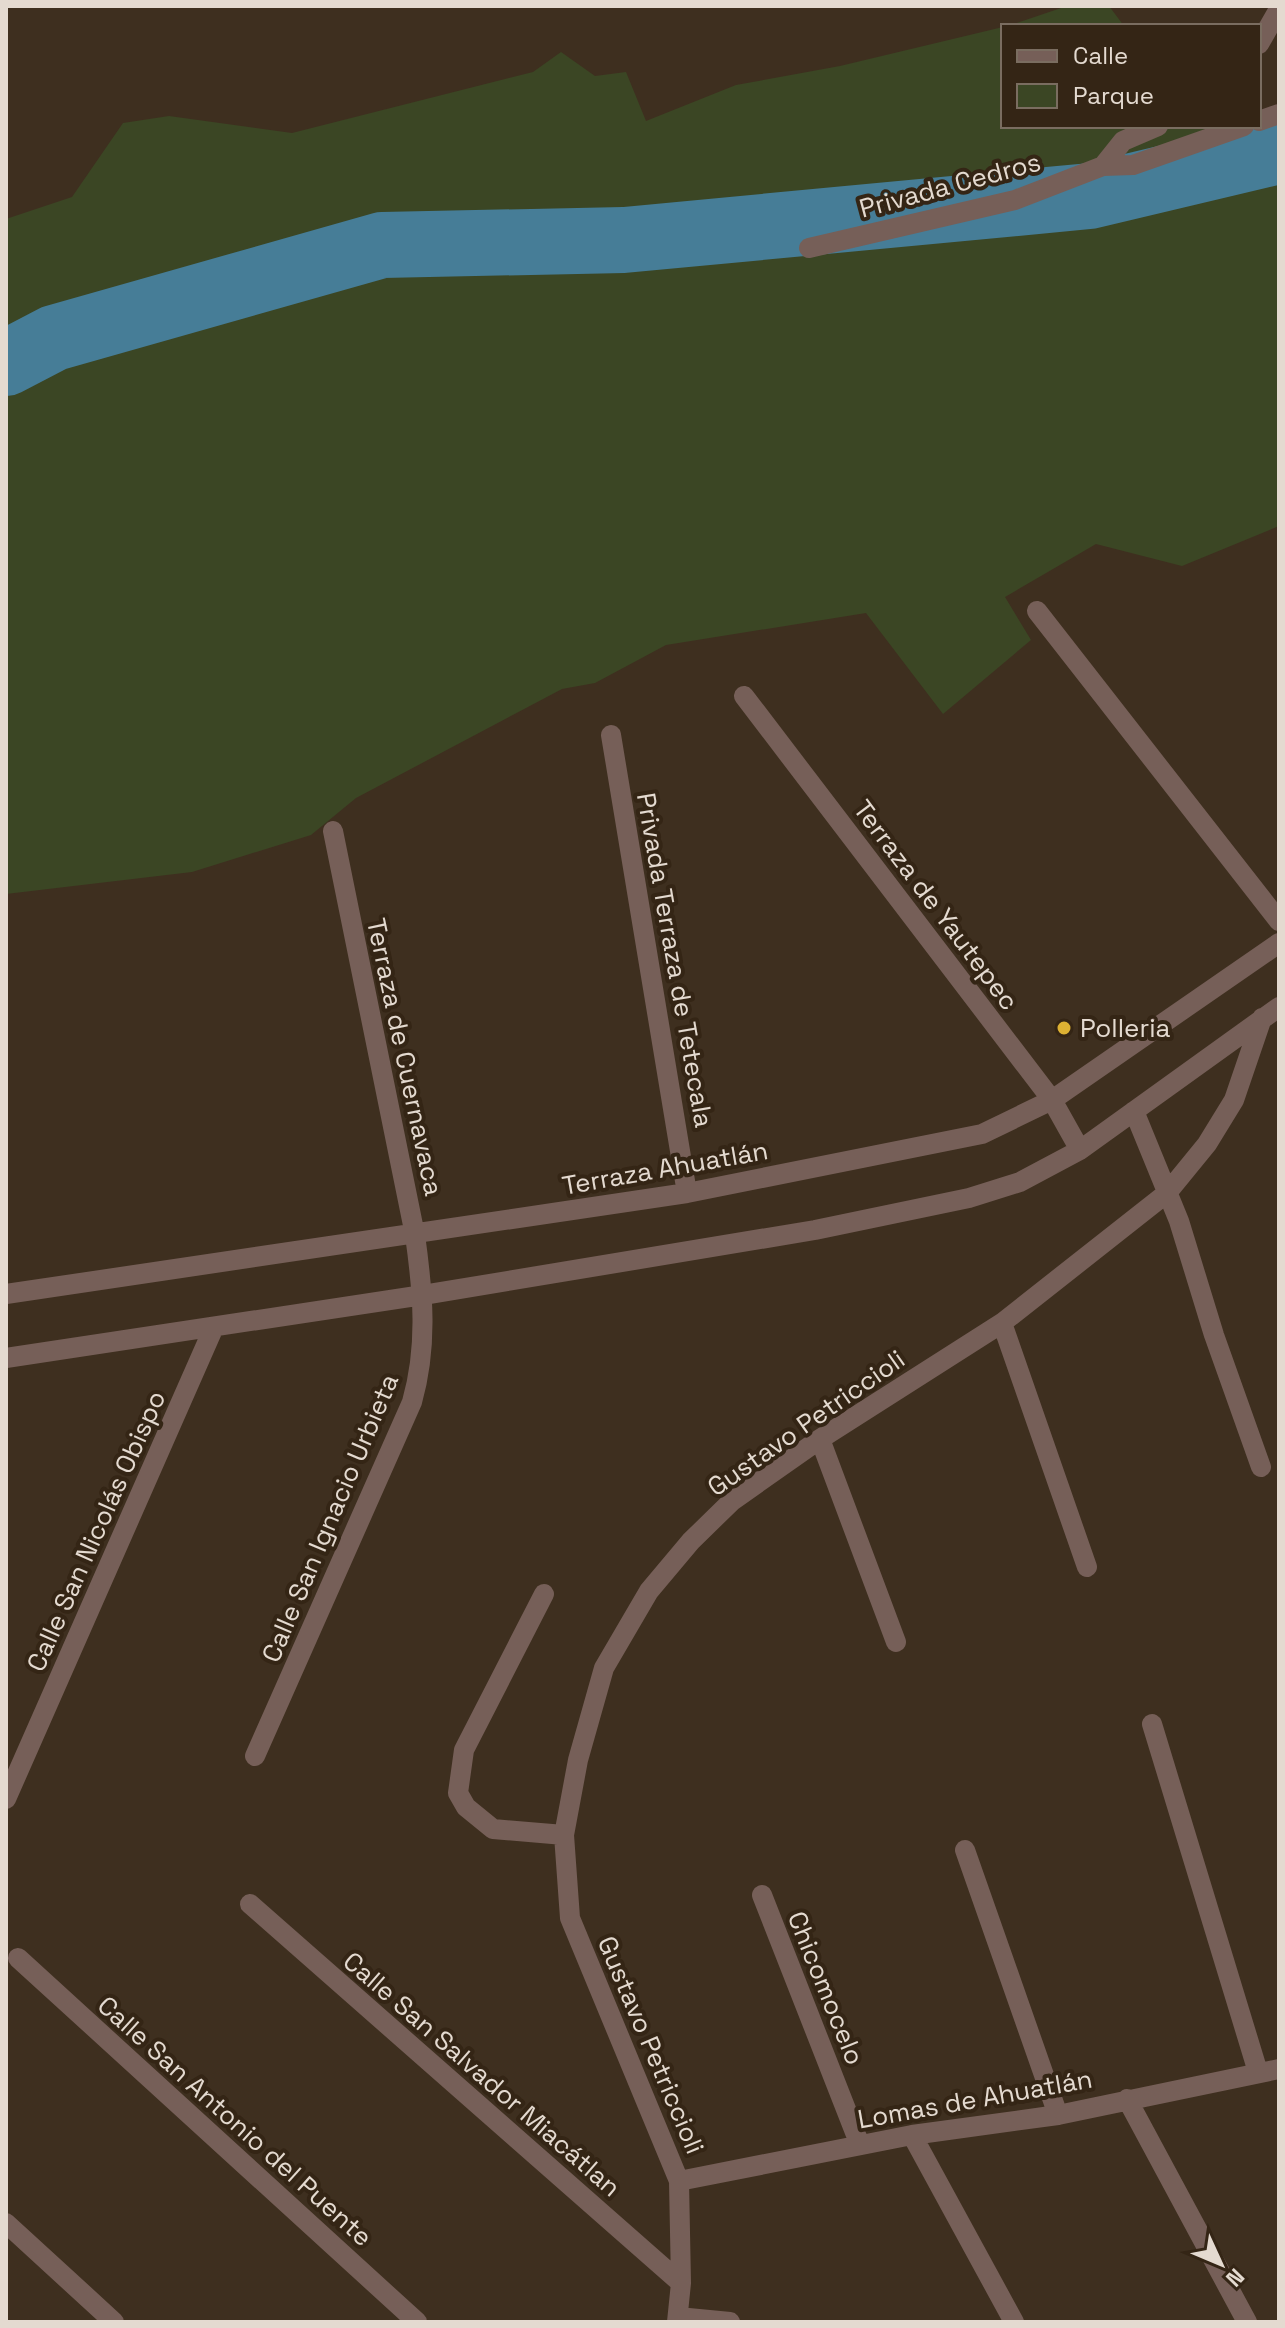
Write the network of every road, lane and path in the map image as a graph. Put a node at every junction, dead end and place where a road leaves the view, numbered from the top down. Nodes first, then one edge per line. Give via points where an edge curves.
1 (1279, 9) edge
2 (1261, 40) edge
3 (1153, 128) edge
4 (1238, 128) edge
5 (1103, 166) junction
6 (809, 248) dead end
7 (1037, 611) dead end
8 (744, 696) dead end
9 (611, 735) dead end
10 (333, 831) dead end
11 (1279, 921) edge
12 (1279, 943) edge
13 (1270, 1012) edge
14 (1052, 1100) junction
15 (1134, 1111) junction
16 (1080, 1150) junction
17 (687, 1193) junction
18 (1167, 1193) junction
19 (415, 1235) junction
20 (6, 1294) edge
21 (423, 1295) junction
22 (1002, 1323) junction
23 (214, 1327) junction
24 (6, 1358) edge
25 (820, 1439) junction
26 (1261, 1467) dead end
27 (1087, 1567) dead end
28 (544, 1594) dead end
29 (896, 1642) dead end
30 (1152, 1724) dead end
31 (255, 1756) dead end
32 (6, 1799) edge
33 (564, 1835) junction
34 (965, 1850) dead end
35 (762, 1895) dead end
36 (250, 1904) dead end
37 (18, 1958) dead end
38 (1279, 2069) edge
39 (1258, 2072) junction
40 (1127, 2099) junction
41 (1058, 2115) junction
42 (912, 2135) junction
43 (860, 2145) junction
44 (679, 2181) junction
45 (6, 2223) edge
46 (681, 2283) junction
47 (678, 2320) edge
48 (114, 2322) edge
49 (417, 2322) edge
50 (730, 2322) edge
51 (1014, 2322) edge
52 (1247, 2322) edge

1 - 2 street
3 - 5 street, Privada Cedros via 1123,141
4 - 5 street, Privada Cedros via 1133,165
5 - 6 street, Privada Cedros via 1015,200
7 - 11 street
8 - 14 street, Terraza de Yautepec
9 - 17 street, Privada Terraza de Tetecala
10 - 19 street, Terraza de Cuernavaca
12 - 14 street, Terraza Ahuatlán
13 - 15 street
13 - 18 street, Gustavo Petriccioli via 1234,1100
14 - 16 street, Terraza de Yautepec
14 - 17 street, Terraza Ahuatlán via 982,1134
15 - 16 street
15 - 18 street
16 - 21 street via 1020,1182 969,1198 815,1230
17 - 19 street, Terraza Ahuatlán
18 - 22 street, Gustavo Petriccioli
18 - 26 street
19 - 20 street, Terraza Ahuatlán
19 - 21 street, Terraza de Cuernavaca
21 - 23 street
21 - 31 street, Calle San Ignacio Urbieta via 423,1350 412,1402
22 - 25 street, Gustavo Petriccioli
22 - 27 street
23 - 24 street
23 - 32 street, Calle San Nicolás Obispo
25 - 29 street
25 - 33 street, Gustavo Petriccioli via 732,1501 649,1591 604,1668
28 - 33 street via 464,1750 458,1793 466,1807 493,1829
30 - 39 street
33 - 44 street, Gustavo Petriccioli via 570,1918
34 - 41 street
35 - 43 street, Chicomocelo
36 - 46 street, Calle San Salvador Miacátlan
37 - 49 street, Calle San Antonio del Puente
38 - 39 street, Lomas de Ahuatlán
39 - 40 street, Lomas de Ahuatlán
40 - 41 street, Lomas de Ahuatlán
40 - 52 street
41 - 42 street, Lomas de Ahuatlán
42 - 43 street, Lomas de Ahuatlán
42 - 51 street
43 - 44 street, Lomas de Ahuatlán
44 - 46 street, Gustavo Petriccioli
45 - 48 street
46 - 47 street, Gustavo Petriccioli
47 - 50 street

